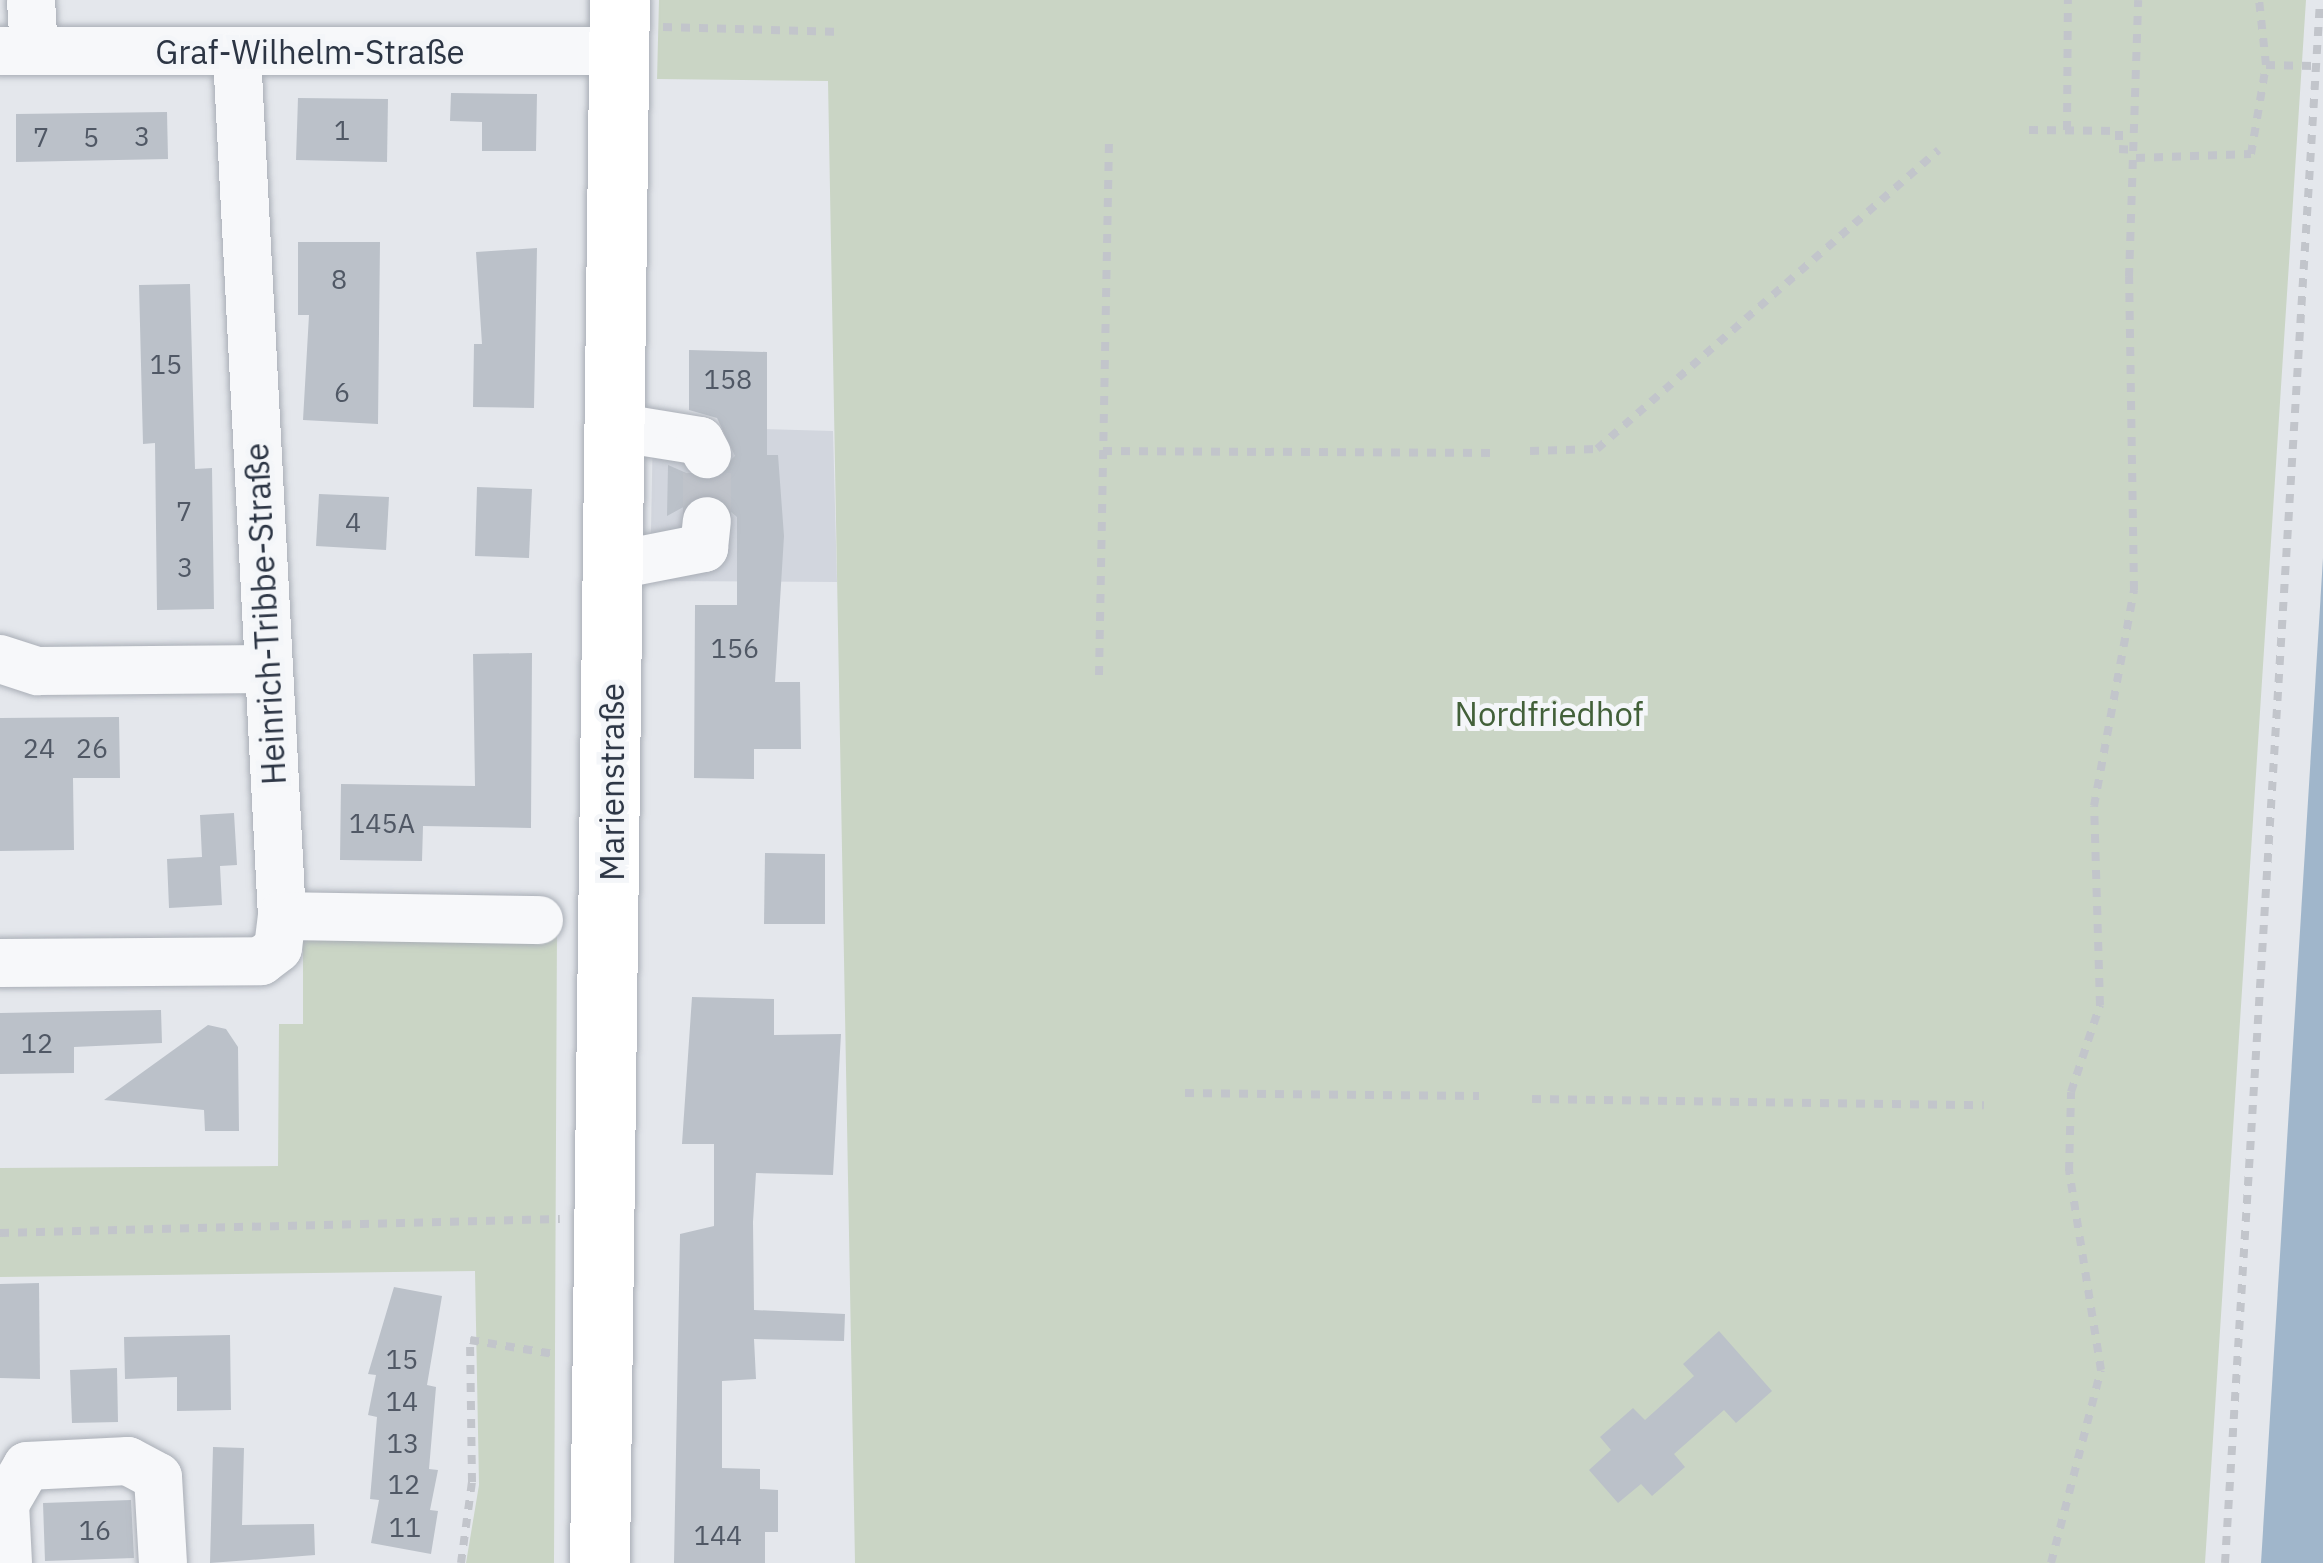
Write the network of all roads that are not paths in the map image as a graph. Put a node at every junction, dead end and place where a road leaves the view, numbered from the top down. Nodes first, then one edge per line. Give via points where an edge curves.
1 (32, 0) edge
2 (630, 26) edge
3 (17, 51) edge
4 (237, 56) junction
5 (0, 659) edge
6 (267, 669) junction
7 (282, 916) junction
8 (539, 920) dead end
9 (0, 963) edge
10 (8, 1563) edge
11 (163, 1563) edge
12 (600, 1563) edge

1 - 3 street
2 - 4 street, Graf-Wilhelm-Straße
2 - 12 main road, Marienstraße via 667,442 665,541 604,1218
3 - 4 street, Graf-Wilhelm-Straße
4 - 6 street, Heinrich-Tribbe-Straße
5 - 6 street via 38,670
6 - 7 street, Heinrich-Tribbe-Straße
7 - 8 street
7 - 9 street via 278,948 261,961
10 - 11 street via 5,1504 27,1466 128,1461 158,1477

